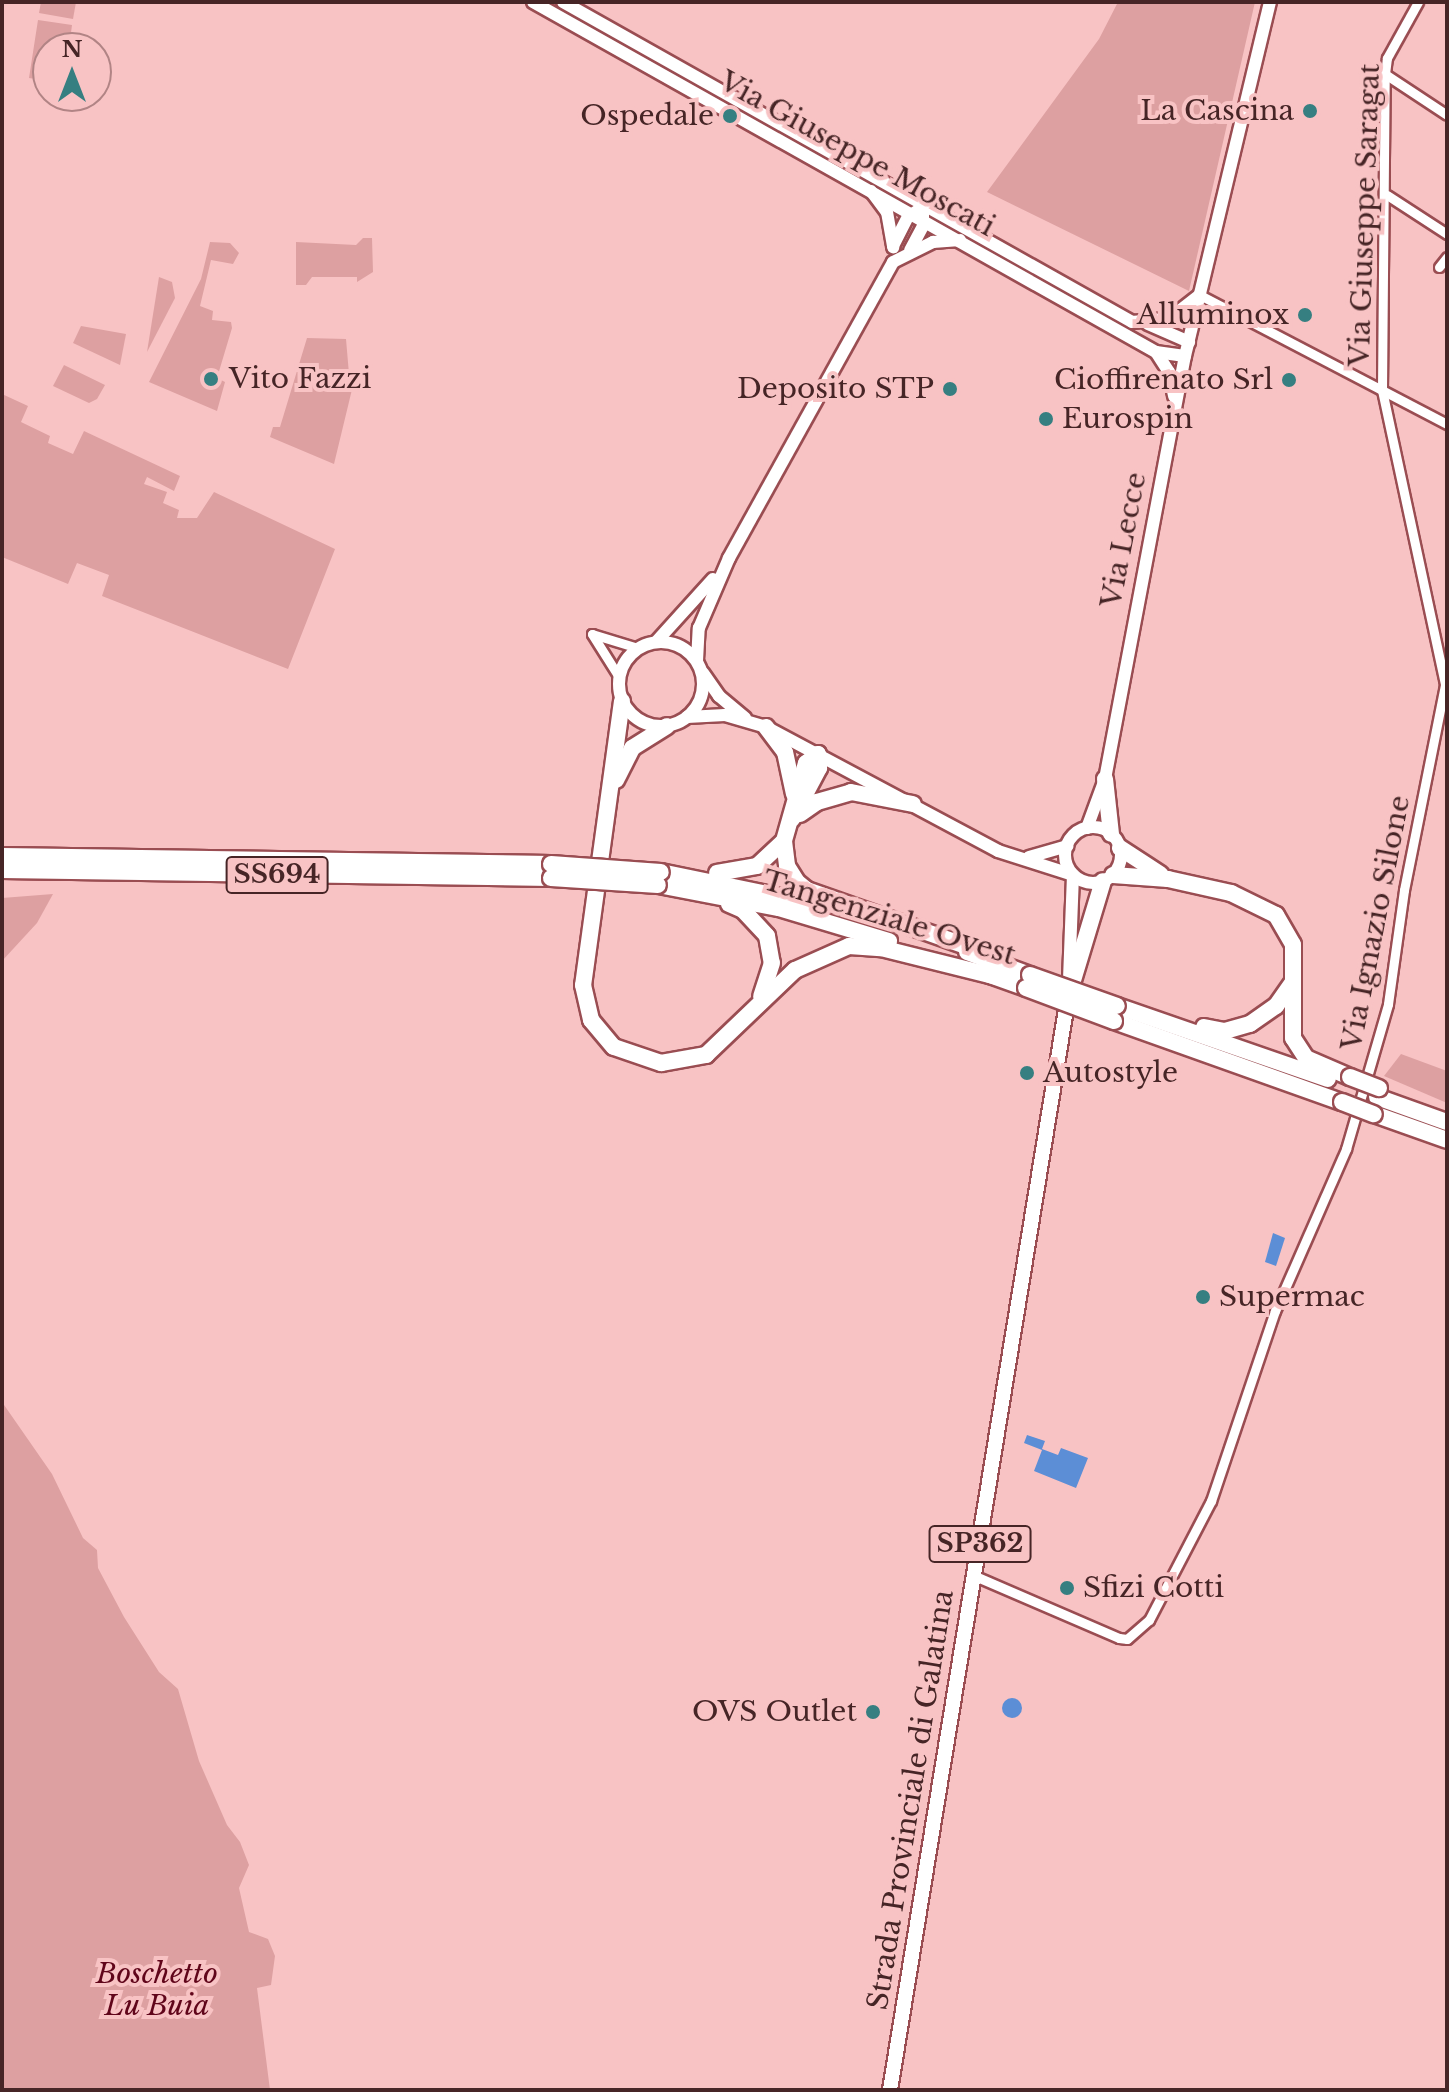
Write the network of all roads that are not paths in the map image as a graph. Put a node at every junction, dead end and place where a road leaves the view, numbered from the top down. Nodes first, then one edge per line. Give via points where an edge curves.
1 (533, 2) edge
2 (563, 2) edge
3 (1270, 2) edge
4 (1418, 2) edge
5 (1385, 74) junction
6 (1447, 115) edge
7 (869, 187) junction
8 (1387, 195) junction
9 (920, 213) junction
10 (1447, 234) edge
11 (963, 240) junction
12 (893, 246) junction
13 (910, 250) junction
14 (1447, 257) edge
15 (893, 262) junction
16 (1439, 267) dead end
17 (1200, 295) junction
18 (1147, 324) junction
19 (1187, 349) junction
20 (1156, 352) junction
21 (1382, 389) junction
22 (1175, 406) junction
23 (1447, 424) edge
24 (729, 558) junction
25 (656, 642) junction
26 (638, 648) junction
27 (699, 666) junction
28 (619, 677) junction
29 (622, 701) junction
30 (687, 717) junction
31 (747, 720) junction
32 (667, 726) junction
33 (766, 727) junction
34 (818, 754) junction
35 (1105, 779) junction
36 (610, 796) junction
37 (795, 799) junction
38 (913, 804) junction
39 (792, 819) junction
40 (1087, 828) junction
41 (784, 841) junction
42 (1116, 841) junction
43 (1067, 846) junction
44 (998, 851) junction
45 (2, 856) edge
46 (2, 870) edge
47 (551, 871) junction
48 (1073, 875) junction
49 (1108, 878) junction
50 (1168, 879) junction
51 (662, 881) junction
52 (1072, 911) junction
53 (1087, 939) junction
54 (977, 955) junction
55 (997, 977) junction
56 (1294, 981) junction
57 (1028, 982) junction
58 (1068, 997) junction
59 (759, 1003) junction
60 (1119, 1012) junction
61 (1347, 1089) junction
62 (1377, 1099) junction
63 (1440, 1119) edge
64 (1447, 1140) edge
65 (975, 1576) junction
66 (890, 2090) edge

1 - 7 street, Via Giuseppe Moscati
2 - 9 street, Via Giuseppe Moscati
3 - 17 street, Via Lecce
4 - 5 street, Via Giuseppe Saragat via 1387,58
5 - 6 street
5 - 8 street, Via Giuseppe Saragat
7 - 9 street, Via Giuseppe Moscati
7 - 12 street via 887,212
8 - 10 street
8 - 21 street, Via Giuseppe Saragat
9 - 11 street, Via Giuseppe Moscati
9 - 12 street
9 - 13 street
9 - 18 street, Via Giuseppe Moscati via 1109,311
11 - 13 street
11 - 20 street, Via Giuseppe Moscati
12 - 15 street
13 - 15 street
14 - 16 street
15 - 24 street
17 - 18 street via 1169,319
17 - 19 street, Via Lecce
17 - 21 street
18 - 19 street, Via Giuseppe Moscati
19 - 20 street, Via Giuseppe Moscati
19 - 22 street, Via Lecce
20 - 22 street via 1169,372
21 - 23 street
21 - 65 street, Via Ignazio Silone via 1445,684 1404,890 1388,1004 1346,1149 1275,1311 1211,1501 1149,1620 1127,1639 1119,1638
22 - 35 street, Via Lecce
24 - 25 street via 679,622
24 - 27 street via 699,628
25 - 26 street
25 - 27 street via 679,646
26 - 28 street
26 - 28 street via 592,634
27 - 30 street via 703,691
27 - 31 street via 719,696
28 - 29 street
29 - 32 street via 636,718
29 - 36 highway
30 - 31 street
30 - 32 street
31 - 33 street
32 - 36 highway via 632,748
33 - 34 street
33 - 37 highway via 785,752
34 - 37 highway via 806,763
34 - 38 street
34 - 39 highway via 815,779
35 - 40 street, Via Lecce
35 - 42 highway
36 - 59 highway via 583,985 597,1029 614,1047 638,1059 684,1063 718,1047
37 - 39 highway
38 - 39 highway via 851,792 817,802
38 - 44 street
39 - 41 highway
40 - 42 street
40 - 43 street
41 - 51 highway via 771,856 743,872 669,867
41 - 54 highway via 787,866 807,890 969,947
42 - 49 street
42 - 50 highway
43 - 44 street via 1033,857
43 - 48 street via 1066,861
44 - 48 street
45 - 47 highway, Tangenziale Ovest / SS694
46 - 47 highway, Tangenziale Ovest / SS694
47 - 51 highway, Tangenziale Ovest / SS694, bridge
48 - 49 street via 1087,882
48 - 52 street
49 - 50 highway
49 - 53 highway via 1095,895
50 - 56 highway via 1231,893 1276,915 1293,945
51 - 54 highway, Tangenziale Ovest / SS694 via 754,887
51 - 55 highway, Tangenziale Ovest / SS694 via 828,920
51 - 59 highway via 743,910 760,927 772,963
52 - 53 street via 1078,936
52 - 58 street
53 - 58 highway
54 - 57 highway, Tangenziale Ovest / SS694
55 - 57 highway, Tangenziale Ovest / SS694
55 - 59 highway via 881,948 849,946 806,963
56 - 60 highway via 1268,1012 1225,1031 1138,1007
56 - 61 highway via 1291,1025 1299,1050
57 - 60 highway, Tangenziale Ovest / SS694, bridge
58 - 65 main road, Strada Provinciale di Galatina / SP362
60 - 61 highway, Tangenziale Ovest / SS694
61 - 62 highway, bridge
61 - 62 highway, Tangenziale Ovest / SS694, bridge
62 - 63 highway via 1426,1105
62 - 64 highway, Tangenziale Ovest / SS694
65 - 66 main road, Strada Provinciale di Galatina / SP362

